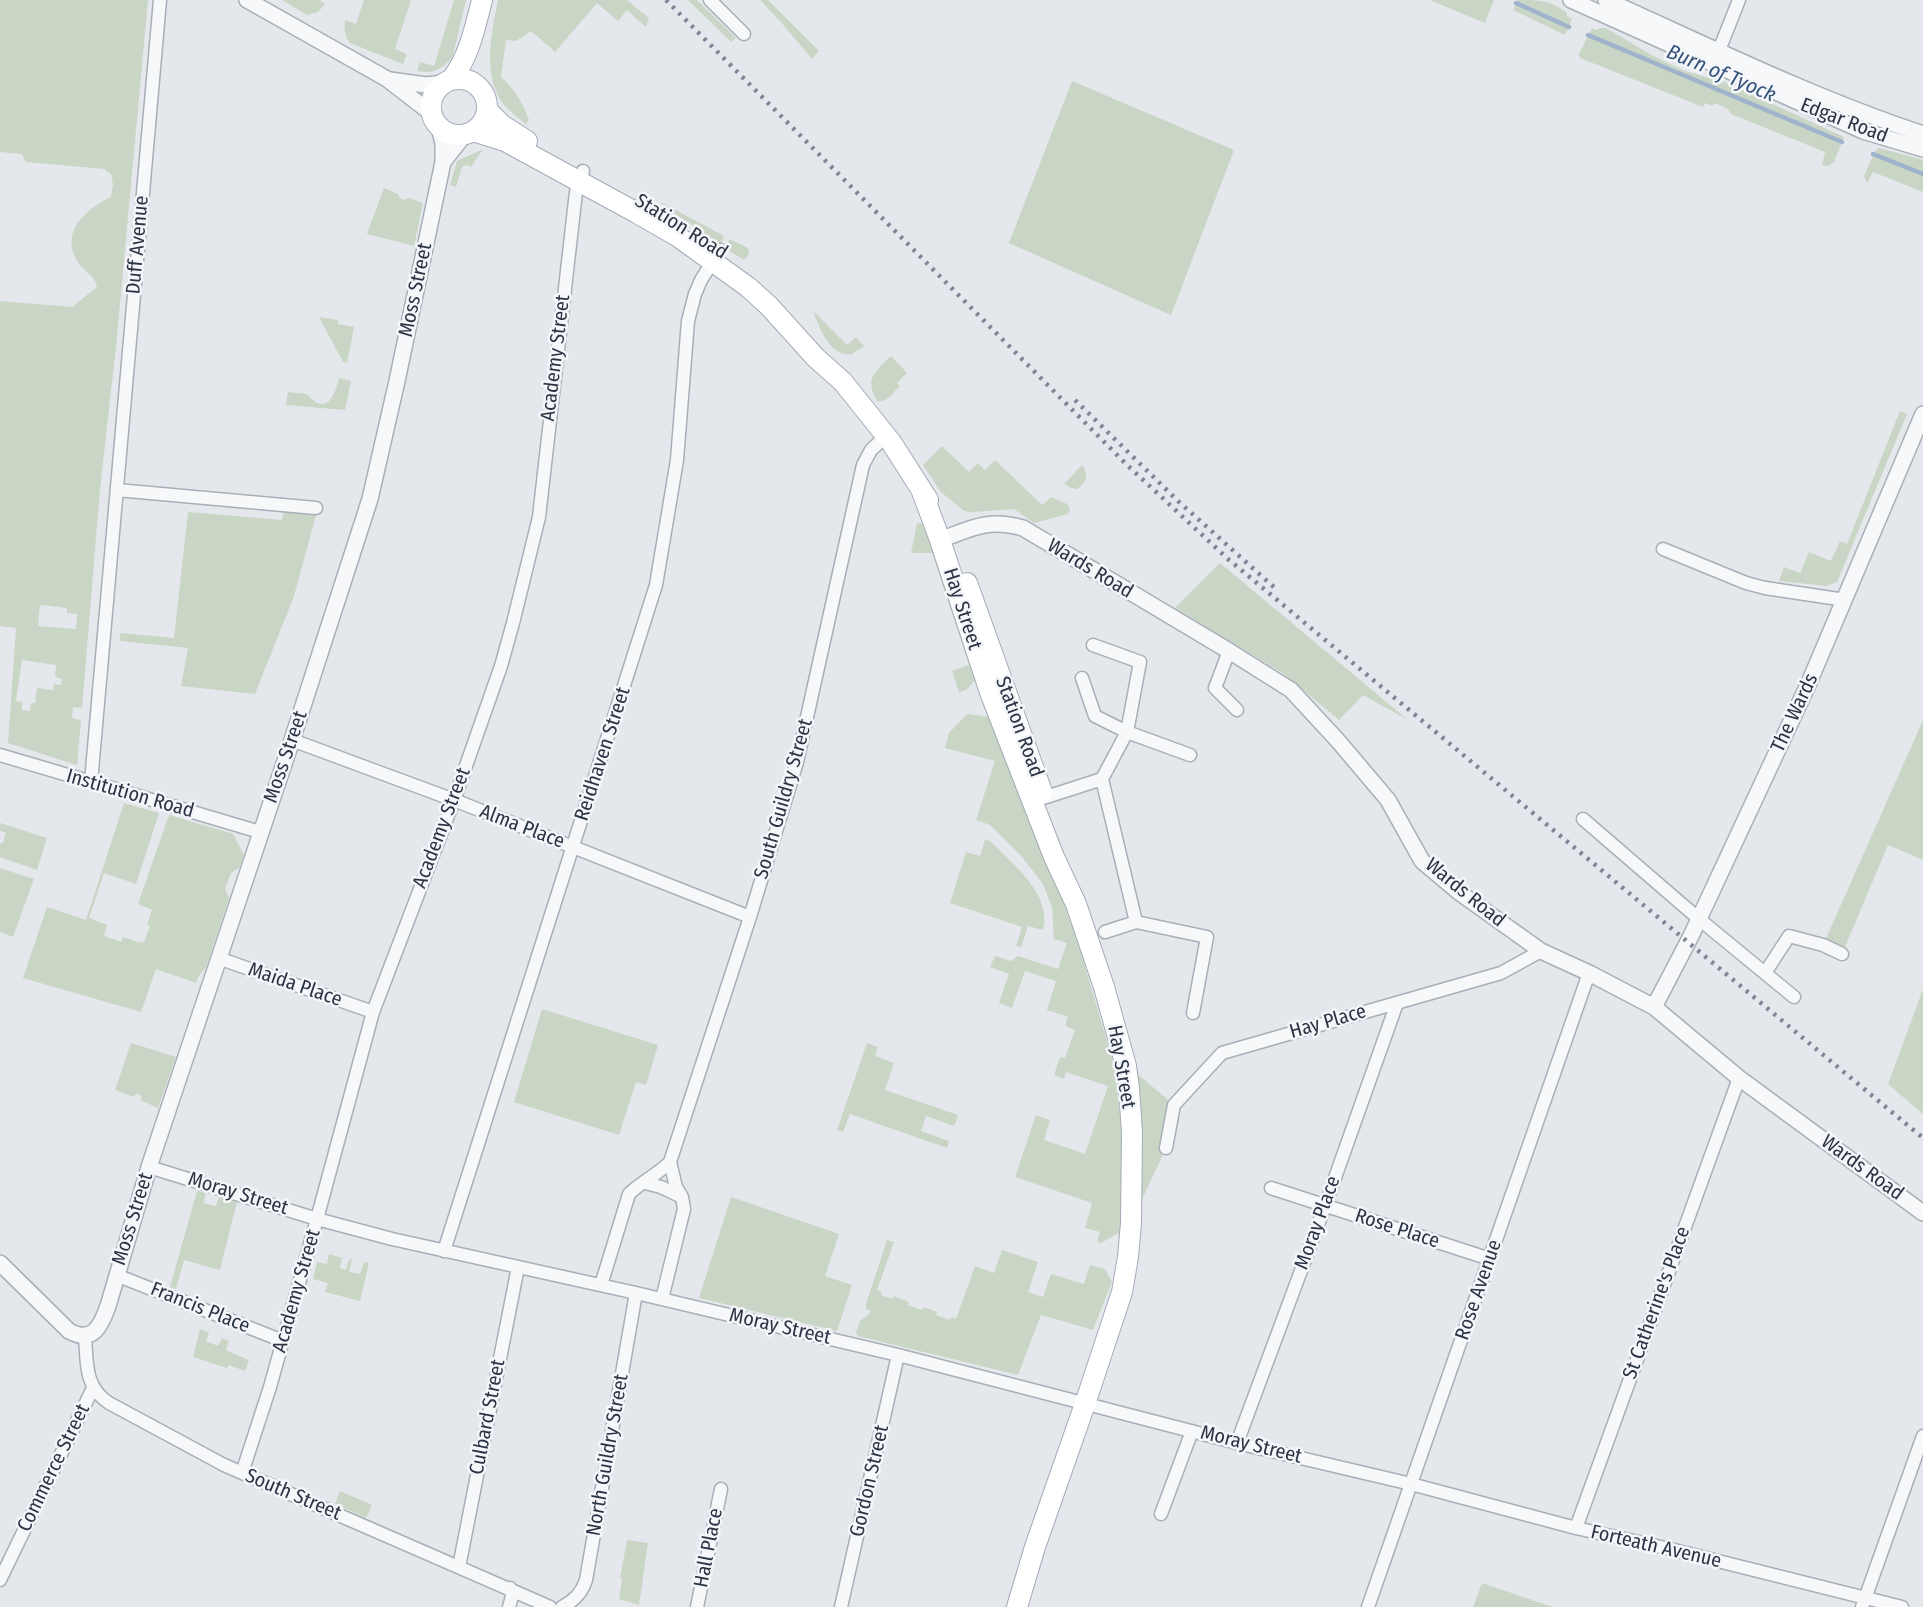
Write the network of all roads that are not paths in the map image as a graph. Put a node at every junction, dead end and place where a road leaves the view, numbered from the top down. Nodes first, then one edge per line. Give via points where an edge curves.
1 (160, 0) edge
2 (247, 0) edge
3 (482, 0) edge
4 (710, 0) edge
5 (1570, 0) edge
6 (1606, 0) edge
7 (1739, 0) edge
8 (477, 20) junction
9 (744, 34) dead end
10 (1716, 57) junction
11 (387, 79) junction
12 (447, 82) junction
13 (482, 90) junction
14 (487, 110) junction
15 (435, 120) junction
16 (469, 133) junction
17 (1923, 134) edge
18 (1923, 149) edge
19 (443, 162) junction
20 (581, 176) junction
21 (716, 255) junction
22 (1923, 414) edge
23 (886, 436) junction
24 (117, 490) junction
25 (316, 508) dead end
26 (945, 538) junction
27 (1663, 549) dead end
28 (1845, 600) junction
29 (1093, 645) dead end
30 (1229, 651) junction
31 (1082, 678) dead end
32 (1237, 710) dead end
33 (1127, 732) junction
34 (292, 740) junction
35 (0, 755) edge
36 (1190, 755) dead end
37 (1102, 779) junction
38 (91, 782) junction
39 (1038, 799) junction
40 (454, 800) junction
41 (1583, 819) dead end
42 (260, 832) junction
43 (573, 847) junction
44 (750, 917) junction
45 (1699, 920) junction
46 (1136, 922) junction
47 (1105, 932) dead end
48 (1541, 951) junction
49 (1842, 954) dead end
50 (218, 958) junction
51 (1589, 973) junction
52 (1765, 973) dead end
53 (1794, 997) dead end
54 (1397, 1003) junction
55 (1654, 1007) junction
56 (372, 1012) junction
57 (1192, 1013) dead end
58 (1739, 1078) junction
59 (1166, 1148) dead end
60 (670, 1162) junction
61 (149, 1167) junction
62 (645, 1183) junction
63 (1271, 1188) dead end
64 (682, 1197) junction
65 (1325, 1206) junction
66 (1923, 1213) edge
67 (317, 1219) junction
68 (444, 1251) junction
69 (1490, 1259) junction
70 (0, 1263) edge
71 (518, 1267) junction
72 (116, 1275) junction
73 (601, 1285) junction
74 (636, 1293) junction
75 (662, 1299) junction
76 (85, 1336) junction
77 (283, 1341) junction
78 (898, 1355) junction
79 (93, 1388) junction
80 (1085, 1404) junction
81 (1192, 1431) junction
82 (1923, 1436) edge
83 (1237, 1443) junction
84 (242, 1473) junction
85 (1411, 1484) junction
86 (721, 1489) dead end
87 (1161, 1514) dead end
88 (1576, 1528) junction
89 (459, 1567) junction
90 (0, 1580) edge
91 (510, 1588) junction
92 (1863, 1602) edge
93 (509, 1607) edge
94 (550, 1607) edge
95 (562, 1607) edge
96 (697, 1607) edge
97 (841, 1607) edge
98 (1017, 1607) edge
99 (1368, 1607) edge
100 (1902, 1607) edge

1 - 24 street, Duff Avenue
2 - 11 street
3 - 8 main road
4 - 9 street
5 - 10 street, Edgar Road
6 - 10 street, Edgar Road
7 - 10 street
8 - 12 main road via 461,67
8 - 13 main road via 475,51
10 - 17 street, Edgar Road
10 - 18 street, Edgar Road via 1863,131
11 - 12 street via 426,85
11 - 15 street
12 - 13 main road via 464,79
12 - 15 main road via 432,99
13 - 14 main road
14 - 16 main road via 485,118
14 - 20 main road, Station Road via 510,131
15 - 16 main road via 456,135
15 - 19 street, Moss Street via 443,143
16 - 19 street, Moss Street
16 - 20 main road, Station Road via 505,141
19 - 34 street, Moss Street via 370,499
20 - 21 main road, Station Road via 666,230
20 - 40 street, Academy Street via 539,517 501,666
21 - 23 main road, Station Road via 843,382
21 - 43 street, Reidhaven Street via 695,294 688,321 677,460 656,585
22 - 28 street, The Wards
23 - 26 main road, Station Road via 921,489
23 - 44 street, South Guildry Street via 862,465 797,762
24 - 25 street
24 - 38 street, Duff Avenue
26 - 30 street, Wards Road via 982,524 1006,523 1023,528
26 - 39 main road, Hay Street via 991,695
27 - 28 street via 1755,585
28 - 45 street, The Wards
29 - 33 street via 1140,662
30 - 32 street via 1215,688
30 - 48 street, Wards Road via 1291,690 1315,716 1388,800 1422,861
31 - 33 street via 1095,716
33 - 36 street
33 - 37 street
34 - 40 street, Alma Place
34 - 42 street, Moss Street
35 - 38 street, Institution Road
37 - 39 street
37 - 46 street
38 - 42 street, Institution Road
39 - 80 main road, Hay Street via 1054,857 1076,904 1104,987 1129,1088 1131,1224 1126,1269
40 - 43 street, Alma Place
40 - 56 street, Academy Street
41 - 45 street
42 - 50 street, Moss Street
43 - 44 street, Alma Place
43 - 68 street, Reidhaven Street
44 - 60 street, South Guildry Street
45 - 53 street
45 - 55 street, The Wards
46 - 47 street
46 - 57 street via 1207,937
48 - 51 street, Wards Road
48 - 54 street, Hay Place via 1501,973
49 - 52 street via 1789,936
50 - 56 street, Maida Place
50 - 61 street, Moss Street
51 - 55 street, Wards Road
51 - 69 street, Rose Avenue
54 - 59 street, Hay Place via 1222,1053 1174,1105
54 - 65 street, Moray Place
55 - 58 street, Wards Road
56 - 67 street, Academy Street
58 - 66 street, Wards Road
58 - 88 street, St Catherine's Place
60 - 62 street
60 - 64 street
61 - 67 street, Moray Street
61 - 72 street, Moss Street
62 - 64 street
62 - 73 street via 629,1194
63 - 65 street, Rose Place
64 - 75 street via 684,1212
65 - 69 street, Rose Place
65 - 83 street, Moray Place
67 - 68 street, Moray Street
67 - 77 street, Academy Street
68 - 71 street, Moray Street
69 - 85 street, Rose Avenue
70 - 76 street via 64,1328
71 - 73 street, Moray Street
71 - 89 street, Culbard Street
72 - 76 street, Moss Street via 102,1320 95,1331
72 - 77 street, Francis Place
73 - 74 street, Moray Street
74 - 75 street, Moray Street
74 - 95 street, North Guildry Street via 586,1580 579,1594
75 - 78 street, Moray Street
76 - 79 street
77 - 84 street, Academy Street
78 - 80 street, Moray Street
78 - 97 street, Gordon Street
79 - 84 street, South Street via 109,1403
79 - 90 street, Commerce Street
80 - 81 street, Moray Street
80 - 98 main road, Hay Street
81 - 83 street, Moray Street
81 - 87 street
82 - 92 street
83 - 85 street, Moray Street
84 - 89 street, South Street
85 - 88 street, Forteath Avenue
85 - 99 street, Rose Avenue
86 - 96 street, Hall Place
88 - 92 street, Forteath Avenue via 1674,1550
89 - 91 street, South Street
91 - 93 street
91 - 94 street, South Street
92 - 100 street, Forteath Avenue

